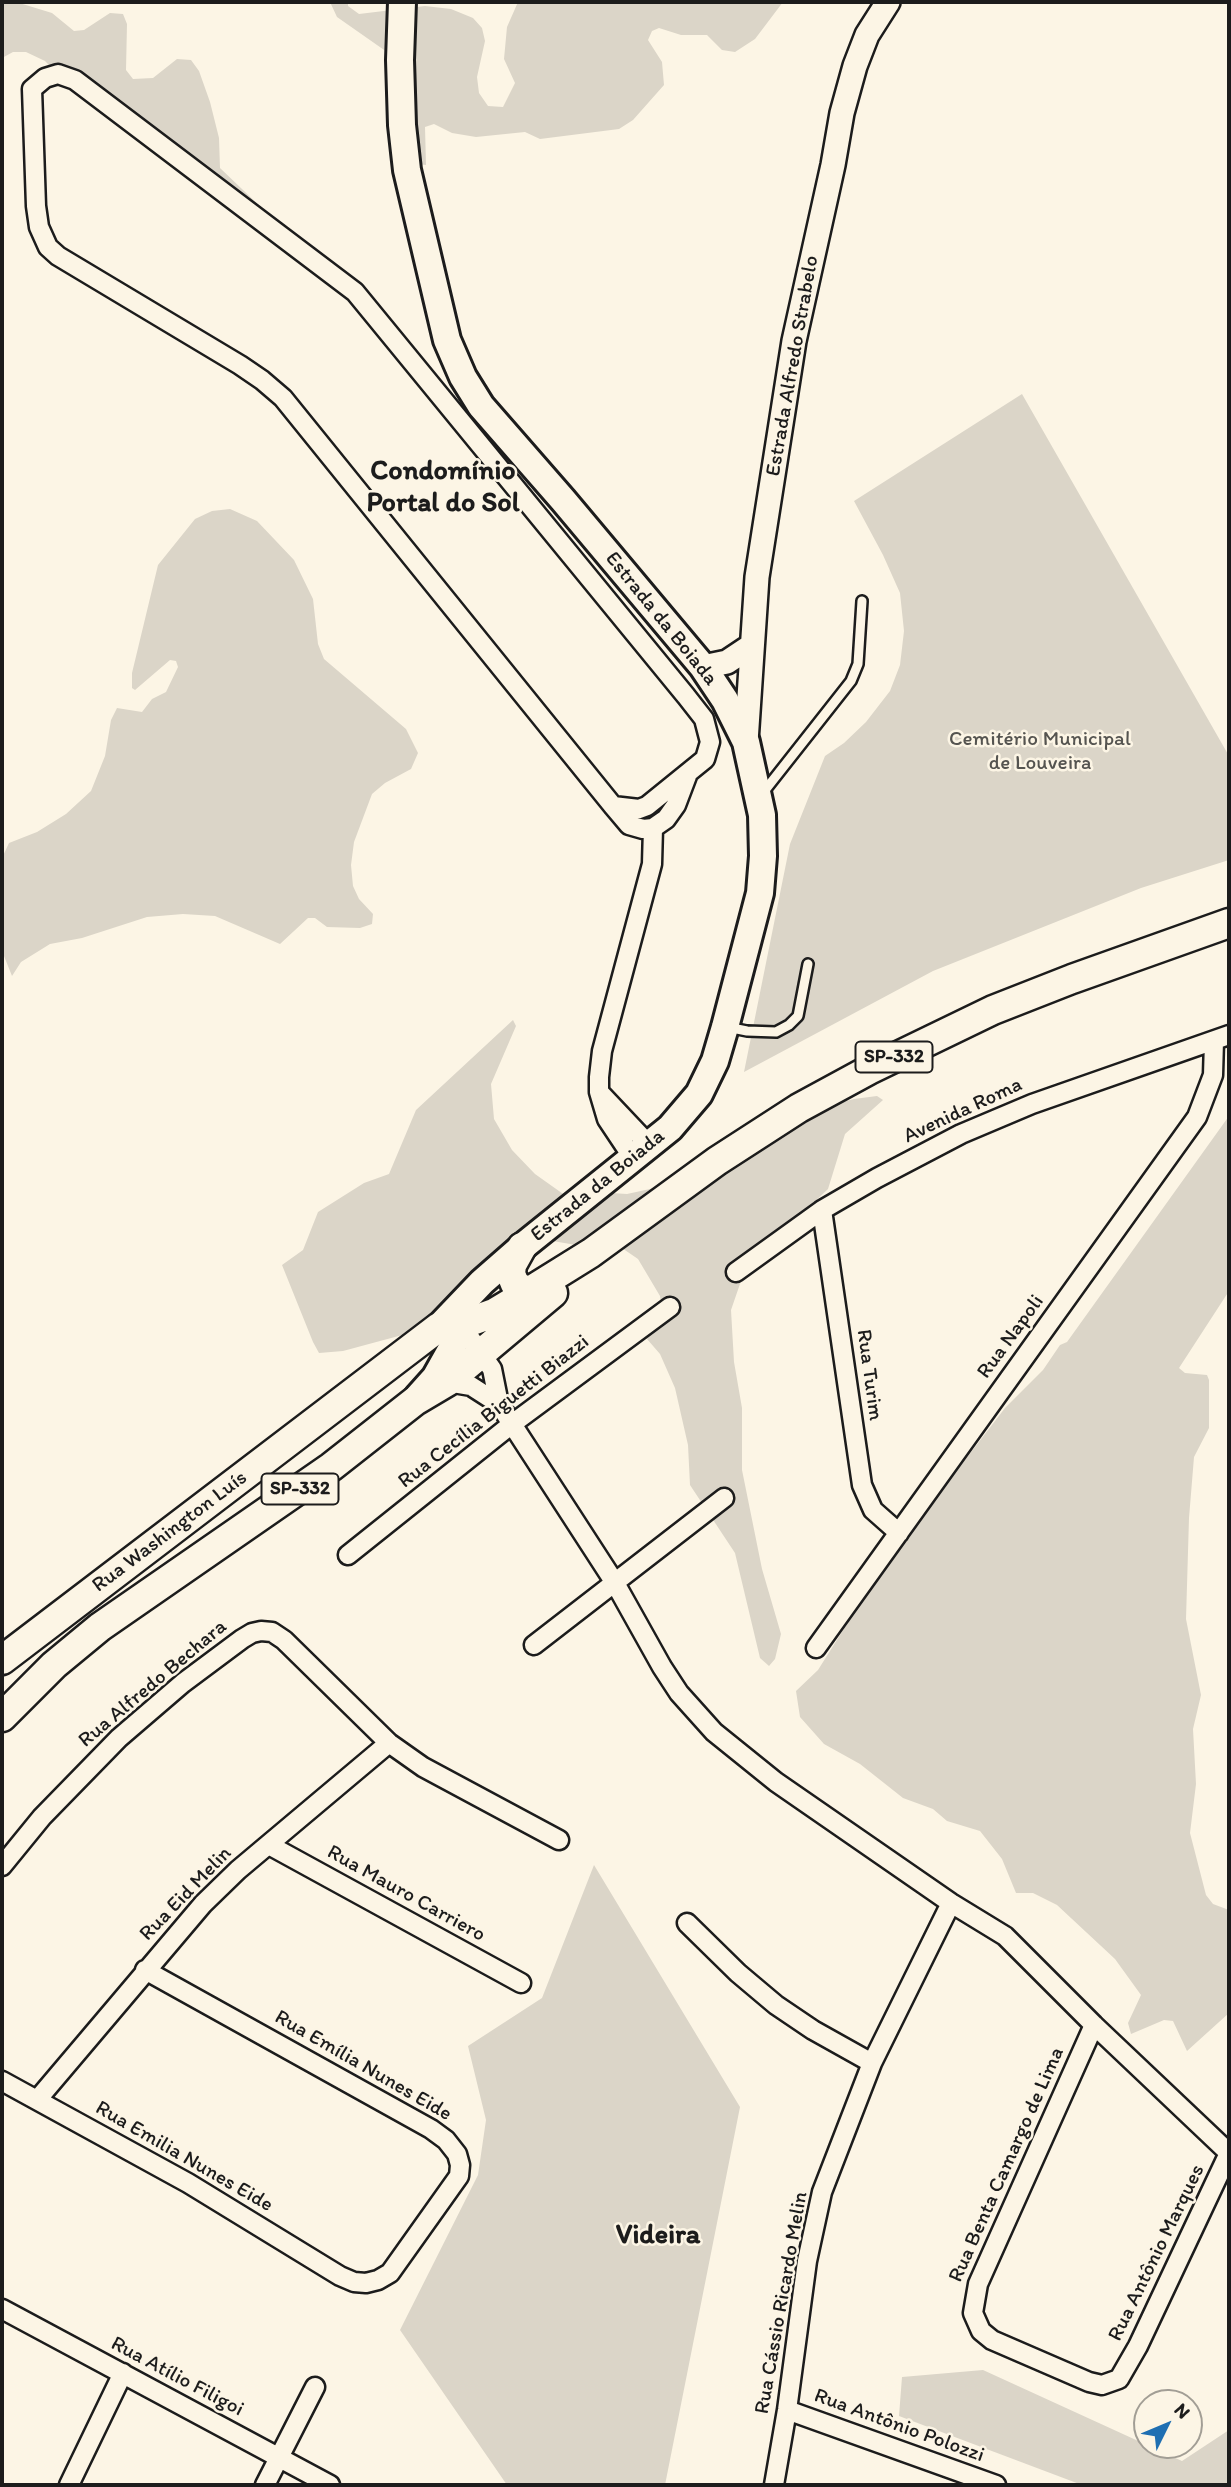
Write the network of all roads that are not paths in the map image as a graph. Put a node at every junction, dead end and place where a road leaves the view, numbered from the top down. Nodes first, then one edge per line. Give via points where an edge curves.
1 (402, 2) edge
2 (888, 2) edge
3 (862, 601) dead end
4 (751, 646) junction
5 (703, 667) junction
6 (746, 742) junction
7 (687, 776) junction
8 (759, 798) junction
9 (613, 806) junction
10 (653, 828) junction
11 (1229, 923) edge
12 (808, 964) dead end
13 (726, 1027) junction
14 (1222, 1038) edge
15 (641, 1152) junction
16 (822, 1210) junction
17 (522, 1247) junction
18 (591, 1253) junction
19 (736, 1272) dead end
20 (528, 1293) junction
21 (670, 1307) dead end
22 (450, 1326) junction
23 (481, 1355) junction
24 (447, 1382) junction
25 (415, 1401) junction
26 (340, 1404) junction
27 (499, 1404) junction
28 (512, 1424) junction
29 (368, 1438) junction
30 (724, 1498) dead end
31 (899, 1533) junction
32 (348, 1555) dead end
33 (615, 1583) junction
34 (534, 1646) dead end
35 (816, 1648) dead end
36 (2, 1660) edge
37 (2, 1717) edge
38 (389, 1742) junction
39 (559, 1840) dead end
40 (269, 1845) junction
41 (2, 1866) edge
42 (951, 1903) junction
43 (687, 1923) dead end
44 (145, 1970) junction
45 (521, 1983) dead end
46 (1094, 2025) junction
47 (872, 2063) junction
48 (2, 2081) edge
49 (37, 2100) junction
50 (1229, 2153) edge
51 (341, 2276) joint
52 (2, 2309) edge
53 (1125, 2371) joint
54 (123, 2373) junction
55 (315, 2387) dead end
56 (787, 2410) junction
57 (279, 2458) junction
58 (69, 2485) edge
59 (265, 2485) edge
60 (330, 2485) edge
61 (774, 2485) edge
62 (996, 2485) edge

1 - 5 main road, Estrada da Boiada via 400,60 407,170 447,340 463,377 481,406
2 - 4 street, Estrada Alfredo Strabelo via 867,35 842,113 794,341 757,577
3 - 8 lane via 858,664 851,681
4 - 5 street via 727,662
4 - 6 street, Estrada Alfredo Strabelo
5 - 6 main road, Estrada da Boiada
6 - 8 main road, Estrada da Boiada
7 - 9 street via 647,806
7 - 9 street via 705,759 710,742 704,719 355,292 75,80 58,74 45,78 33,89 33,111 36,206 48,247 240,365 283,398
7 - 10 street via 672,813
8 - 13 main road, Estrada da Boiada via 760,893
9 - 10 street via 629,825
10 - 15 street via 652,864 602,1051 599,1092
11 - 18 main road, SP-332 via 993,1010 869,1070 756,1135
12 - 13 lane via 798,1016 789,1025 776,1032
13 - 15 main road, Estrada da Boiada via 699,1094 670,1128
14 - 16 street, Avenida Roma via 961,1133
14 - 31 street, Rua Napoli via 1197,1117
15 - 17 main road, Estrada da Boiada
16 - 19 street, Avenida Roma
16 - 31 street, Rua Turim via 862,1485 873,1510
17 - 20 main road via 511,1274 514,1284
17 - 22 main road, Estrada da Boiada via 467,1297
18 - 20 main road, SP-332
18 - 23 main road, SP-332
20 - 22 main road, SP-332 via 494,1313
21 - 28 street, Rua Cecília Biguetti Biazzi
22 - 23 street
22 - 25 main road via 446,1360
22 - 26 main road, Rua Washington Luís / SP-332
23 - 24 main road, SP-332
23 - 27 street via 492,1370
24 - 25 main road, SP-332
24 - 27 street via 471,1386
25 - 29 main road, SP-332
26 - 29 main road
26 - 36 main road, Rua Washington Luís / SP-332
27 - 28 street
28 - 32 street, Rua Cecília Biguetti Biazzi
28 - 33 street
29 - 37 main road, SP-332 via 100,1627
30 - 33 street
31 - 35 street, Rua Napoli
33 - 34 street
33 - 42 street via 679,1693 714,1732 776,1782
38 - 39 street, Rua Alfredo Bechara via 424,1767
38 - 40 street, Rua Eid Melin
38 - 41 street, Rua Alfredo Bechara via 284,1640 261,1630 183,1683 119,1738 42,1817
40 - 44 street, Rua Eid Melin via 202,1904
40 - 45 street, Rua Mauro Carriero
42 - 46 street via 1018,1947
42 - 47 street, Rua Cássio Ricardo Melin
43 - 47 street via 776,2005
44 - 49 street, Rua Eid Melin
44 - 51 street, Rua Emília Nunes Eide via 431,2129 457,2154 459,2176 390,2273 366,2283
46 - 50 street
46 - 53 street, Rua Benta Camargo de Lima via 978,2284 972,2313 992,2340 1088,2382 1112,2384
47 - 56 street, Rua Cássio Ricardo Melin via 822,2192 807,2261
48 - 49 street, Rua Emilia Nunes Eide
49 - 51 street, Rua Emilia Nunes Eide via 188,2183
50 - 53 street, Rua Antônio Marques
52 - 54 street, Rua Atílio Filigoi
54 - 57 street, Rua Atílio Filigoi
54 - 58 street
55 - 57 street
56 - 61 street, Rua Cássio Ricardo Melin
56 - 62 street, Rua Antônio Polozzi
57 - 59 street
57 - 60 street, Rua Atílio Filigoi

